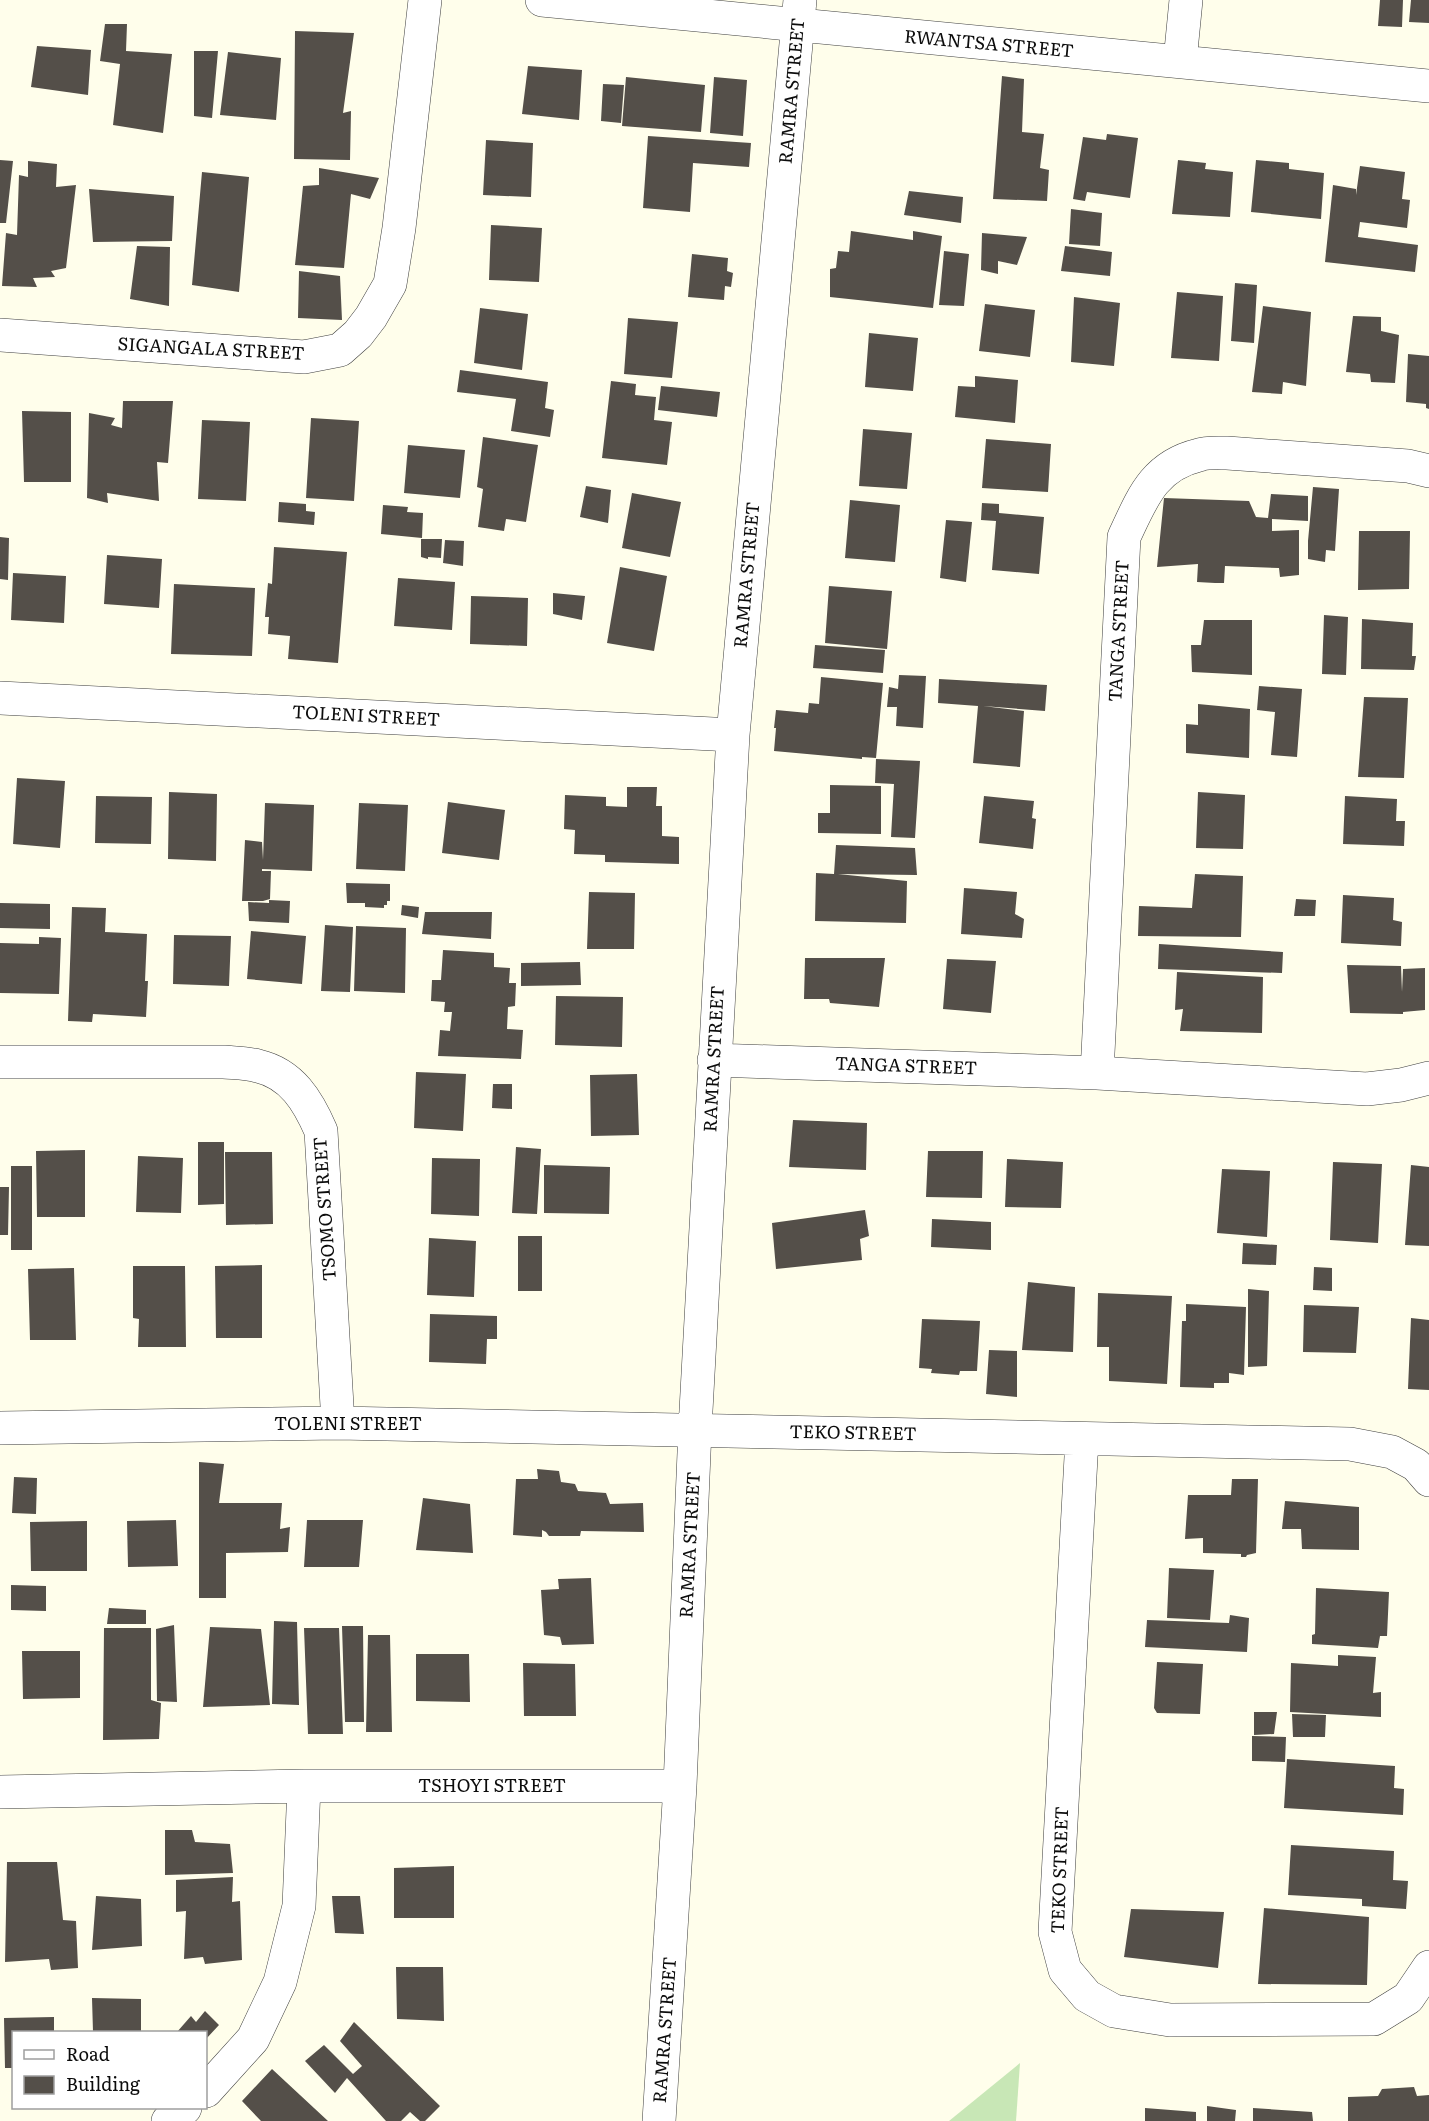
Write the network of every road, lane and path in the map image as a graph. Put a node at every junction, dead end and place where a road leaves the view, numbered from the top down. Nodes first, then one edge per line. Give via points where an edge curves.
1 (424, 0) edge
2 (543, 0) edge
3 (1186, 0) edge
4 (799, 13) edge
5 (1180, 61) junction
6 (1429, 86) edge
7 (0, 335) edge
8 (1429, 471) edge
9 (0, 698) edge
10 (733, 735) junction
11 (714, 1060) junction
12 (0, 1062) edge
13 (1097, 1073) junction
14 (1429, 1078) edge
15 (338, 1423) junction
16 (0, 1428) edge
17 (695, 1429) junction
18 (1082, 1439) junction
19 (1429, 1480) edge
20 (304, 1786) junction
21 (680, 1786) junction
22 (0, 1792) edge
23 (1429, 1967) edge
24 (207, 2090) edge
25 (184, 2109) edge
26 (168, 2121) edge
27 (659, 2121) edge

1 - 7 street, SIGANGALA STREET via 390,284 365,326 340,350 304,357
2 - 4 street
3 - 5 street
4 - 5 street, RWANTSA STREET
4 - 10 street, RAMRA STREET
5 - 6 street, RWANTSA STREET
8 - 13 street, TANGA STREET via 1408,466 1249,454 1199,454 1165,469 1146,492 1124,537
9 - 10 street, TOLENI STREET
10 - 11 street, RAMRA STREET
11 - 13 street, TANGA STREET
11 - 17 street, RAMRA STREET
12 - 15 street, TSOMO STREET via 224,1062 258,1066 284,1077 310,1106 321,1131
13 - 14 street, TANGA STREET via 1368,1089
15 - 16 street, TOLENI STREET
15 - 17 street, TOLENI STREET
17 - 18 street, TEKO STREET
17 - 21 street, RAMRA STREET
18 - 19 street, TEKO STREET via 1350,1444 1392,1452 1416,1465
18 - 23 street, TEKO STREET via 1054,1932 1065,1970 1087,1996 1114,2011 1170,2020 1327,2020 1374,2019 1408,1998
20 - 21 street, TSHOYI STREET
20 - 22 street, TSHOYI STREET
20 - 24 street via 299,1906 279,1982 253,2039
21 - 27 street, RAMRA STREET
25 - 26 street

